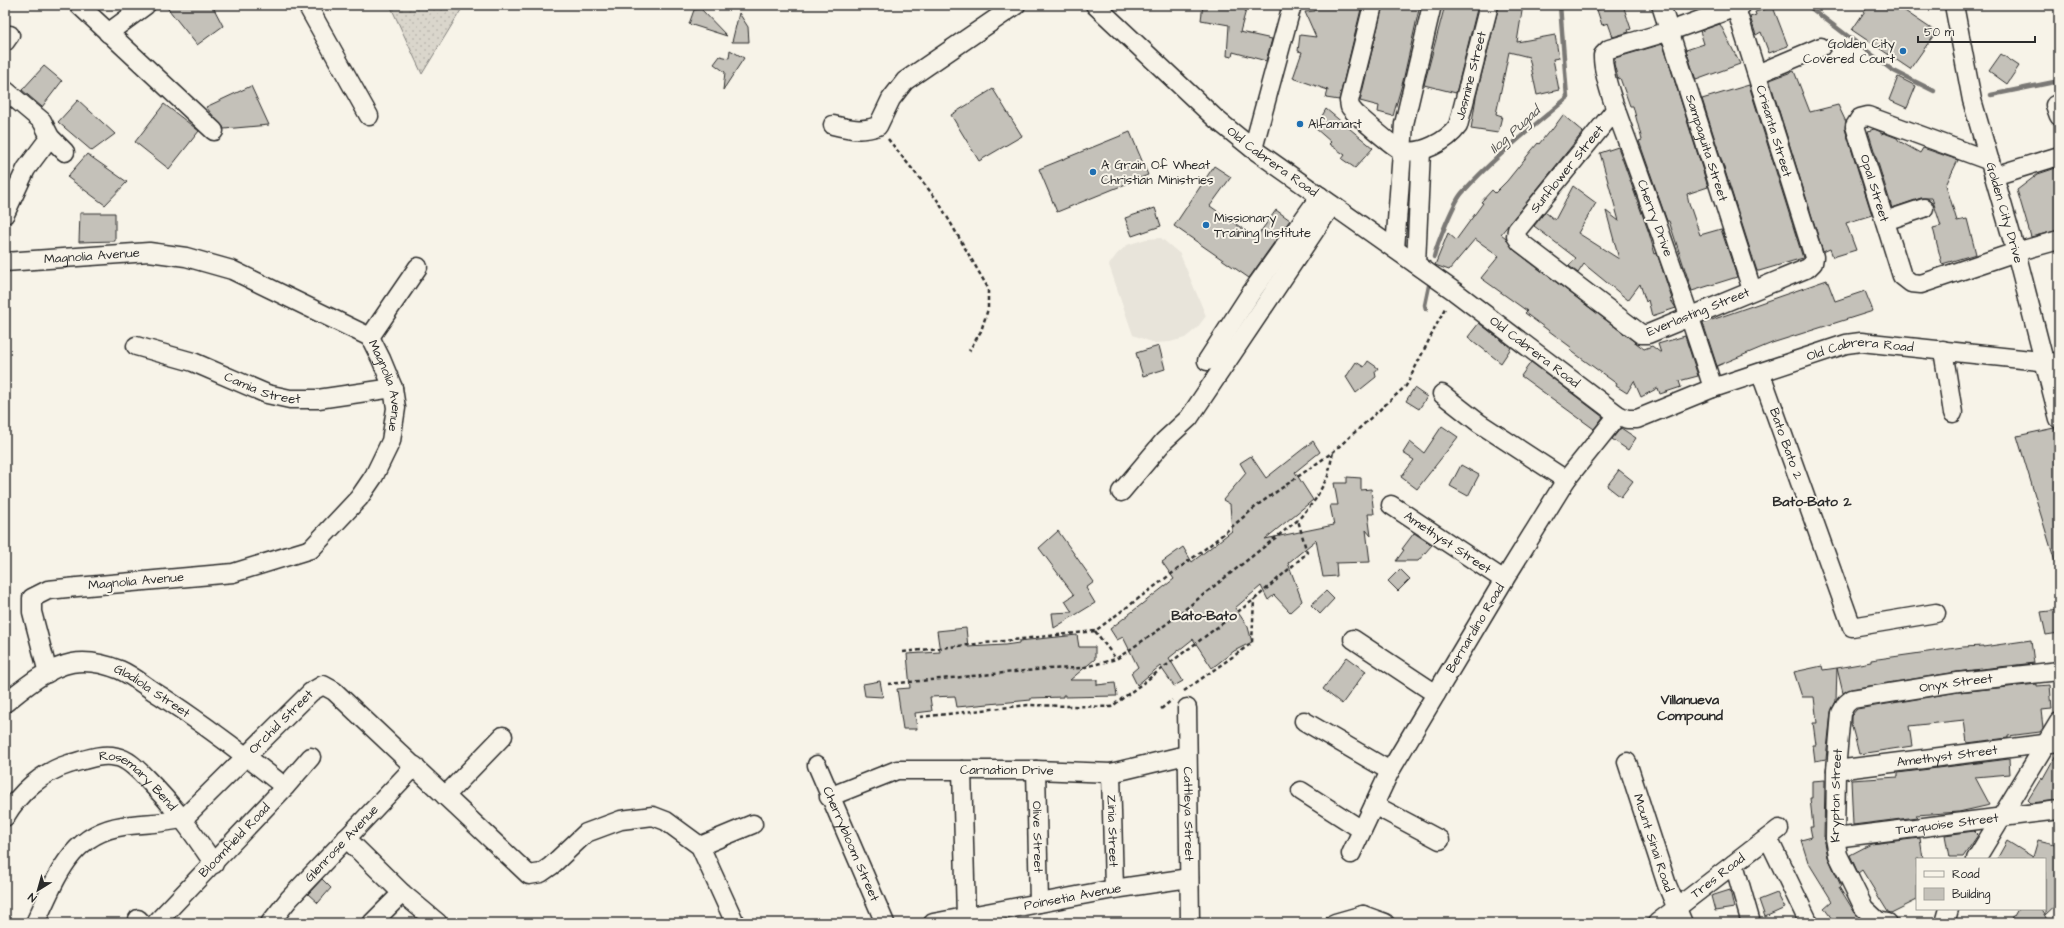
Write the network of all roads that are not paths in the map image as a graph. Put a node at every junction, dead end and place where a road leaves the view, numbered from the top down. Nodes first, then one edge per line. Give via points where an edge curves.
1 (79, 5) edge
2 (146, 5) edge
3 (307, 5) edge
4 (1016, 5) edge
5 (1095, 5) edge
6 (1292, 5) edge
7 (1373, 5) edge
8 (1432, 5) edge
9 (1489, 5) edge
10 (1661, 5) edge
11 (1954, 5) edge
12 (1737, 6) edge
13 (1670, 31) junction
14 (108, 33) junction
15 (1821, 47) dead end
16 (1757, 74) junction
17 (5, 90) edge
18 (1616, 109) junction
19 (369, 116) dead end
20 (833, 125) dead end
21 (214, 132) dead end
22 (50, 137) junction
23 (1253, 149) junction
24 (1401, 150) junction
25 (1422, 151) junction
26 (65, 152) dead end
27 (2059, 156) edge
28 (1992, 168) junction
29 (1326, 201) junction
30 (1924, 208) dead end
31 (5, 214) edge
32 (1885, 221) junction
33 (1517, 230) joint
34 (2059, 240) edge
35 (1395, 249) junction
36 (2016, 252) junction
37 (1814, 257) joint
38 (5, 262) edge
39 (1416, 264) junction
40 (418, 267) dead end
41 (1752, 290) junction
42 (1691, 317) junction
43 (370, 337) junction
44 (136, 346) dead end
45 (1944, 350) junction
46 (1207, 361) dead end
47 (2051, 363) edge
48 (1761, 374) junction
49 (393, 388) junction
50 (1713, 388) junction
51 (1442, 394) dead end
52 (1954, 413) dead end
53 (1618, 415) junction
54 (2059, 419) edge
55 (1566, 480) junction
56 (1120, 492) dead end
57 (1391, 505) dead end
58 (1504, 580) junction
59 (1936, 613) dead end
60 (1353, 639) dead end
61 (2059, 671) edge
62 (48, 673) junction
63 (1436, 694) junction
64 (1852, 698) joint
65 (5, 703) edge
66 (1187, 708) dead end
67 (1304, 721) dead end
68 (2059, 722) edge
69 (503, 736) dead end
70 (2052, 743) edge
71 (1186, 755) junction
72 (246, 756) junction
73 (311, 757) dead end
74 (1626, 762) dead end
75 (817, 765) dead end
76 (415, 766) junction
77 (962, 770) junction
78 (1036, 770) junction
79 (1836, 770) junction
80 (1390, 771) junction
81 (1111, 773) junction
82 (285, 787) junction
83 (1301, 791) dead end
84 (445, 796) junction
85 (829, 797) junction
86 (1374, 805) junction
87 (2059, 810) edge
88 (5, 817) edge
89 (2000, 817) junction
90 (184, 818) junction
91 (753, 824) dead end
92 (1362, 830) junction
93 (346, 838) junction
94 (1835, 838) junction
95 (1440, 840) dead end
96 (700, 846) junction
97 (1351, 854) dead end
98 (1977, 858) edge
99 (214, 864) junction
100 (1734, 864) junction
101 (1190, 878) junction
102 (1114, 889) junction
103 (402, 893) junction
104 (1039, 903) junction
105 (1949, 910) edge
106 (1680, 916) edge
107 (966, 917) junction
108 (1365, 919) edge
109 (1190, 920) dead end
110 (35, 923) edge
111 (156, 923) edge
112 (270, 923) edge
113 (372, 923) edge
114 (438, 923) edge
115 (735, 923) edge
116 (886, 923) edge
117 (934, 923) edge
118 (1335, 923) edge
119 (1385, 923) edge
120 (1657, 923) edge
121 (1751, 923) edge
122 (1809, 923) edge
123 (1888, 923) edge
124 (1945, 923) edge

1 - 14 street
2 - 14 street
3 - 19 street
4 - 20 street via 906,81 891,99 878,126 868,130 853,130
5 - 23 street, Old Cabrera Road via 1216,118
6 - 23 street
7 - 24 street via 1349,100 1350,107 1354,113
8 - 24 street via 1404,124
9 - 25 street, Jasmine Street via 1458,126 1452,135
10 - 13 street, Sampaguita Street
11 - 28 street, Golden City Drive via 1972,100
12 - 13 street
12 - 16 street, Crisanta Street
13 - 18 street, Cherry Drive via 1609,49 1603,55
13 - 41 street, Sampaguita Street
14 - 21 street
15 - 16 street
16 - 37 street, Crisanta Street
17 - 22 street via 42,121
18 - 33 street, Sunflower Street
18 - 42 street, Cherry Drive
22 - 26 street
22 - 31 street via 26,169
23 - 29 street, Old Cabrera Road
24 - 25 street
24 - 35 street
25 - 39 street
27 - 28 street
28 - 32 street, Opal Street via 1868,116 1860,118 1855,126
28 - 36 street, Golden City Drive
29 - 35 street, Old Cabrera Road
29 - 46 street via 1251,294
29 - 56 street via 1189,418 1164,441
30 - 32 street
32 - 36 street, Opal Street via 1902,276 1911,284 1921,284
33 - 42 street, Everlasting Street via 1516,236 1520,242 1640,334 1648,334
34 - 36 street
35 - 39 street, Old Cabrera Road
36 - 47 street, Golden City Drive
37 - 41 street, Everlasting Street via 1808,268
38 - 43 street, Magnolia Avenue via 149,252 186,257 232,270
39 - 53 street, Old Cabrera Road
40 - 43 street
41 - 42 street, Everlasting Street
42 - 50 street, Cherry Drive
43 - 49 street, Magnolia Avenue
44 - 49 street, Camia Street via 193,362 267,394 290,399 318,399
45 - 47 street, Old Cabrera Road
45 - 48 street, Old Cabrera Road via 1861,342 1846,344
45 - 52 street
47 - 54 street, Golden City Drive
48 - 50 street, Old Cabrera Road
48 - 59 street, Bato Bato 2 via 1852,627
49 - 62 street, Magnolia Avenue via 396,408 391,441 374,476 359,498 311,548 233,573 48,590 37,595 32,598 32,612
50 - 53 street, Old Cabrera Road via 1637,418 1627,419
51 - 55 street via 1479,423
53 - 55 street, Bernardino Road
55 - 58 street, Bernardino Road
57 - 58 street, Amethyst Street
58 - 63 street, Bernardino Road
60 - 63 street
61 - 64 street, Onyx Street via 1958,682
62 - 65 street, Gladiola Street via 30,683
62 - 72 street, Gladiola Street via 73,663 99,662 121,670
63 - 80 street, Bernardino Road
64 - 79 street, Krypton Street via 1841,713
66 - 71 street, Cattleya Street
67 - 80 street
68 - 70 street
69 - 84 street
70 - 79 street, Amethyst Street
70 - 89 street
71 - 81 street, Carnation Drive
71 - 101 street, Cattleya Street
72 - 76 street, Orchid Street via 311,692 324,685 334,691
72 - 82 street, Gladiola Street
72 - 90 street, Orchid Street
73 - 82 street, Bloomfield Road
74 - 106 street, Mount Sinai Road
75 - 85 street, Cherrybloom Street
76 - 84 street, Orchid Street
76 - 93 street, Glenrose Avenue
77 - 78 street, Carnation Drive
77 - 85 street, Carnation Drive via 897,770
77 - 107 street
78 - 81 street, Carnation Drive
78 - 104 street, Olive Street
79 - 94 street, Krypton Street
80 - 86 street, Bernardino Road
81 - 102 street, Zinia Street
82 - 99 street, Bloomfield Road
83 - 92 street
84 - 96 street, Orchid Street via 529,875 540,873 551,866 586,833 621,820 653,816 666,821
85 - 116 street, Cherrybloom Street
86 - 92 street, Bernardino Road
86 - 95 street
87 - 89 street, Turquoise Street
88 - 90 street, Rosemary Bend via 27,789 42,776 59,767 102,755 118,757 132,765
89 - 94 street, Turquoise Street
89 - 98 street
90 - 99 street, Rosemary Bend
90 - 110 street via 167,823 122,826 93,835 76,848 61,868
91 - 96 street
92 - 97 street, Bernardino Road
93 - 103 street
93 - 112 street, Glenrose Avenue
94 - 123 street, Krypton Street via 1838,855 1864,908 1878,922
96 - 115 street
99 - 111 street, Bloomfield Road
100 - 106 street, Tres Road
100 - 121 street
100 - 122 street, Tres Road via 1774,833
101 - 102 street, Poinsetia Avenue
101 - 109 street, Cattleya Street
102 - 104 street, Poinsetia Avenue
103 - 113 street
103 - 114 street
104 - 107 street, Poinsetia Avenue
105 - 124 street
106 - 120 street, Tres Road
107 - 117 street, Poinsetia Avenue
108 - 118 street
108 - 119 street

